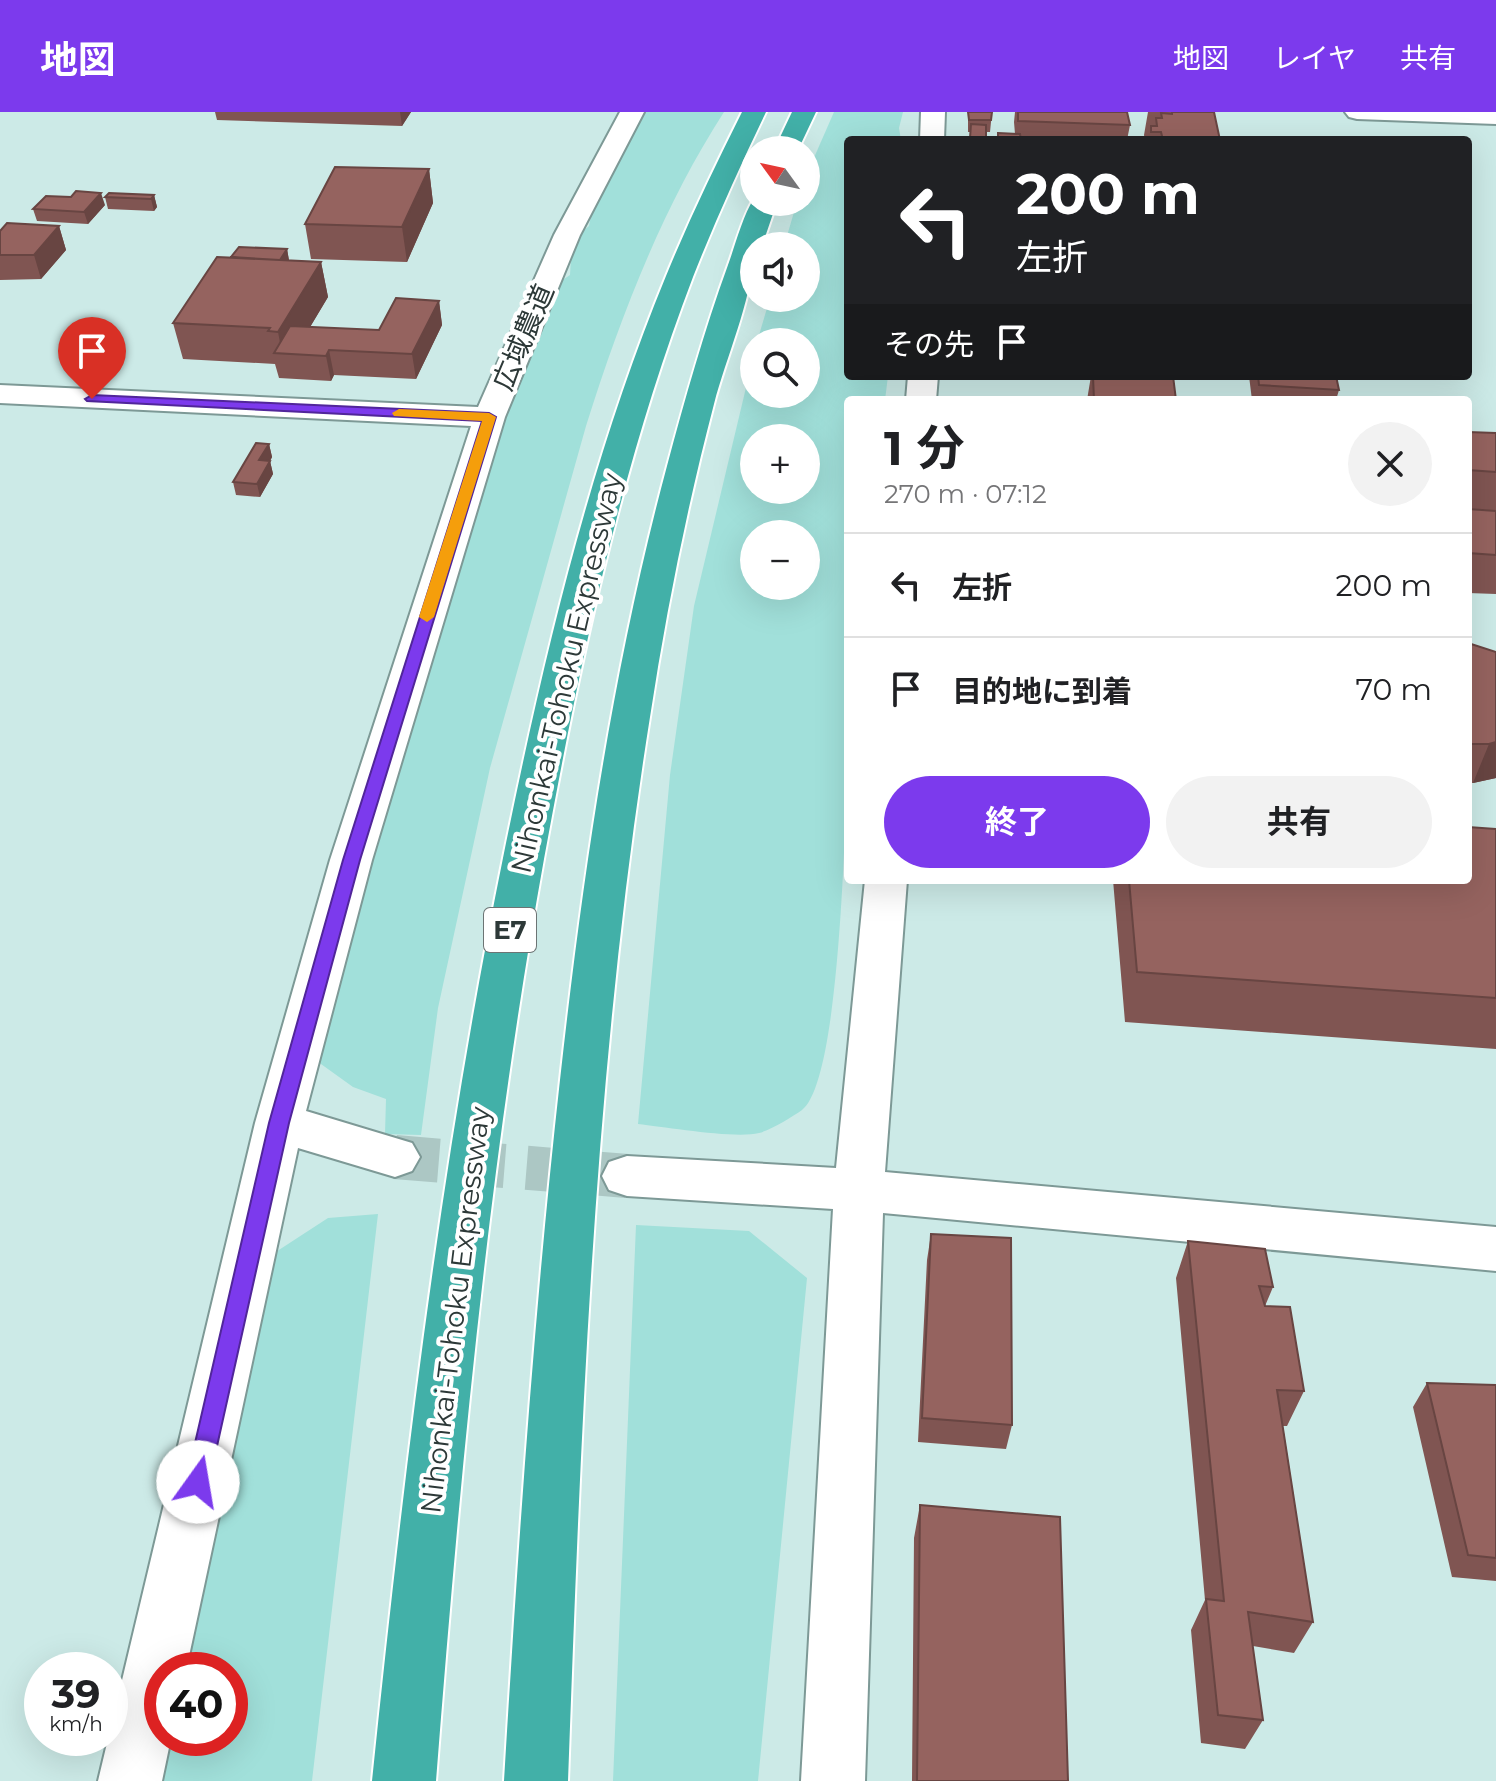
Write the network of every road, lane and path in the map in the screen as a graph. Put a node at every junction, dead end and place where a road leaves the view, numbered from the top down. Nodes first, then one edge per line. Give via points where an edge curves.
1 (632, 112) edge
2 (754, 112) edge
3 (804, 112) edge
4 (933, 112) edge
5 (1357, 112) edge
6 (1496, 117) edge
7 (793, 136) edge
8 (932, 136) edge
9 (759, 216) edge
10 (0, 394) edge
11 (489, 417) junction
12 (886, 884) edge
13 (279, 1123) junction
14 (395, 1157) tunnel mouth
15 (627, 1176) tunnel mouth
16 (859, 1190) junction
17 (1496, 1249) edge
18 (130, 1781) edge
19 (404, 1781) edge
20 (536, 1781) edge
21 (833, 1781) edge

1 - 11 street, 広域農道 via 567,235
2 - 19 highway, Nihonkai-Tohoku Expressway / E7 via 675,284 619,443 552,710 465,1200
3 - 7 highway
4 - 8 street
5 - 6 street
9 - 20 highway via 705,376 650,599 602,899 570,1208
10 - 11 street
11 - 13 street, 広域農道 via 351,860
12 - 16 street
13 - 14 street
13 - 18 street, 広域農道
15 - 16 street
16 - 17 street
16 - 21 street

